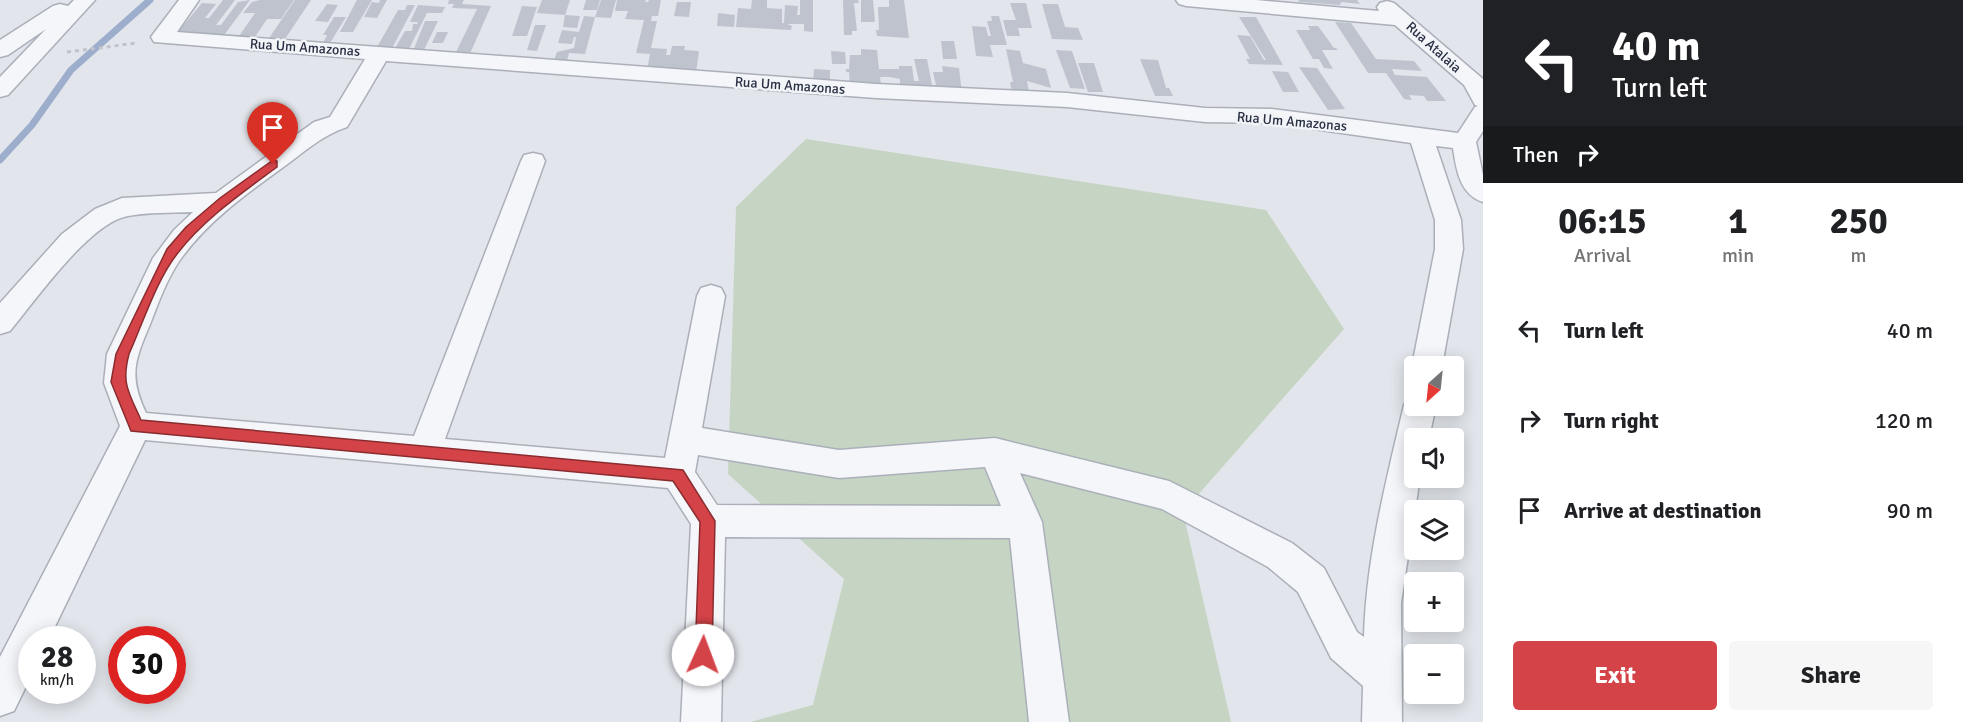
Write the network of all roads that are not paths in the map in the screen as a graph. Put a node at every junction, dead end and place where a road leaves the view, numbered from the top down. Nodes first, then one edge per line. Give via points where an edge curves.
1 (78, 0) edge
2 (85, 0) edge
3 (189, 0) edge
4 (1186, 0) edge
5 (1378, 0) edge
6 (1403, 19) junction
7 (0, 50) edge
8 (379, 52) junction
9 (0, 90) edge
10 (1483, 100) edge
11 (1483, 112) edge
12 (1422, 136) junction
13 (1464, 142) junction
14 (533, 161) dead end
15 (1483, 193) edge
16 (224, 201) junction
17 (711, 296) dead end
18 (0, 323) edge
19 (1429, 356) edge
20 (1418, 416) edge
21 (136, 426) junction
22 (684, 439) junction
23 (424, 452) junction
24 (995, 453) junction
25 (678, 474) junction
26 (708, 521) junction
27 (1025, 522) junction
28 (1382, 676) junction
29 (0, 697) edge
30 (701, 722) edge
31 (1048, 722) edge
32 (1382, 722) edge

1 - 7 street
2 - 9 street
3 - 8 street, Rua Um Amazonas via 162,37
4 - 6 street
5 - 6 street, Rua Atalaia
6 - 10 street, Rua Atalaia via 1474,82
8 - 12 street, Rua Um Amazonas via 865,90 1067,100 1205,115 1272,116
8 - 16 street via 339,122 322,127
11 - 13 street
12 - 13 street, Rua Um Amazonas
12 - 19 street via 1448,220 1449,249
13 - 15 street via 1470,176
14 - 23 street
16 - 18 street via 122,207 106,213 80,231
16 - 21 street via 171,253 122,354 118,382
17 - 22 street
20 - 28 street via 1383,603
21 - 23 street
21 - 29 street
22 - 24 street via 839,464
22 - 25 street
23 - 25 street
24 - 27 street
24 - 28 street via 1169,496 1280,555 1311,580 1344,645
25 - 26 street
26 - 27 street
26 - 30 street
27 - 31 street
28 - 32 street

